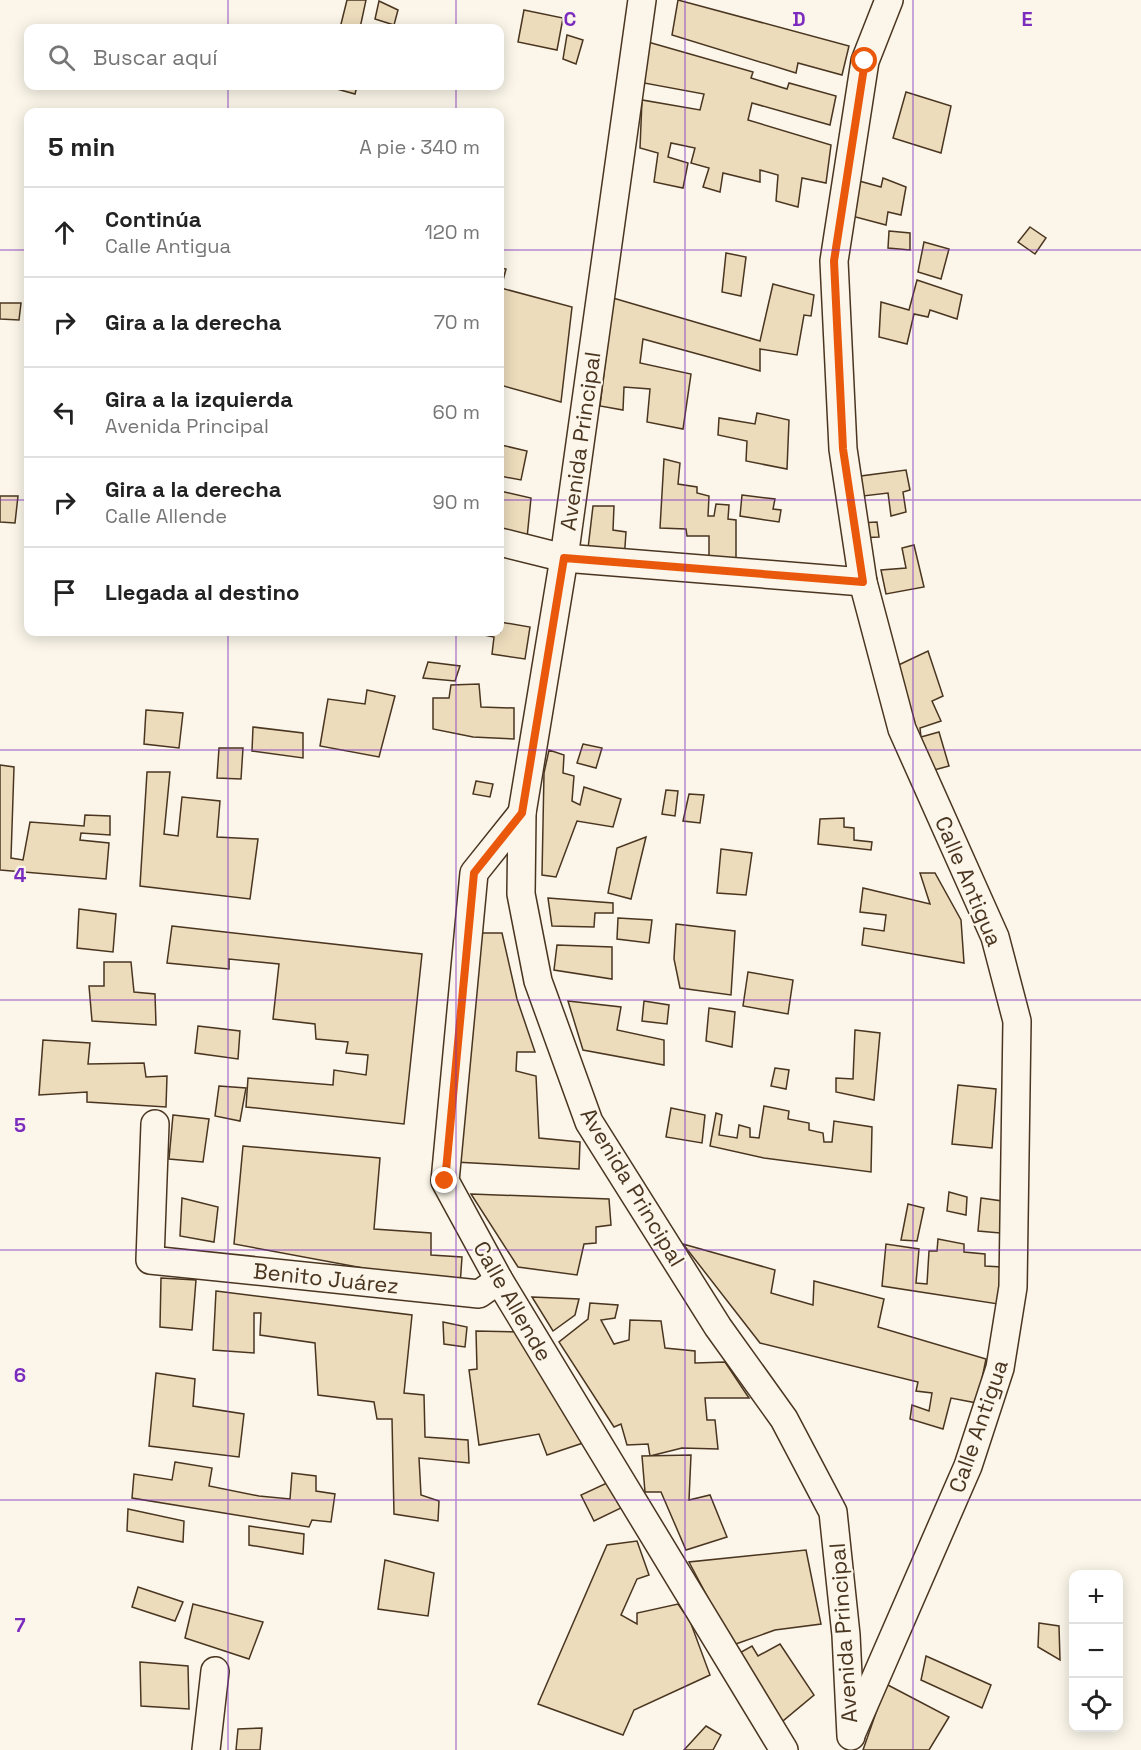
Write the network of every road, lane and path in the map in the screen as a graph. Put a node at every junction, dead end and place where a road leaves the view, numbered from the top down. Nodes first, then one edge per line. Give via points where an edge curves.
1 (642, 0) edge
2 (889, 0) edge
3 (504, 543) edge
4 (564, 558) junction
5 (863, 582) junction
6 (522, 813) junction
7 (155, 1124) dead end
8 (499, 1280) junction
9 (215, 1671) dead end
10 (847, 1743) edge
11 (206, 1750) edge
12 (784, 1750) edge

1 - 4 street, Avenida Principal
2 - 5 street, Calle Antigua via 865,61 834,261 843,449
3 - 4 street
4 - 5 street
4 - 6 street, Avenida Principal
5 - 10 street, Calle Antigua via 902,729 995,937 1017,1021 1013,1287 1000,1368 968,1466
6 - 8 street, Calle Allende via 474,873 445,1181
6 - 10 street, Avenida Principal via 521,894 538,981 589,1122 718,1328 784,1419 833,1512 846,1635
7 - 8 street, Benito Juárez via 150,1260 479,1294
8 - 12 street, Calle Allende
9 - 11 street

